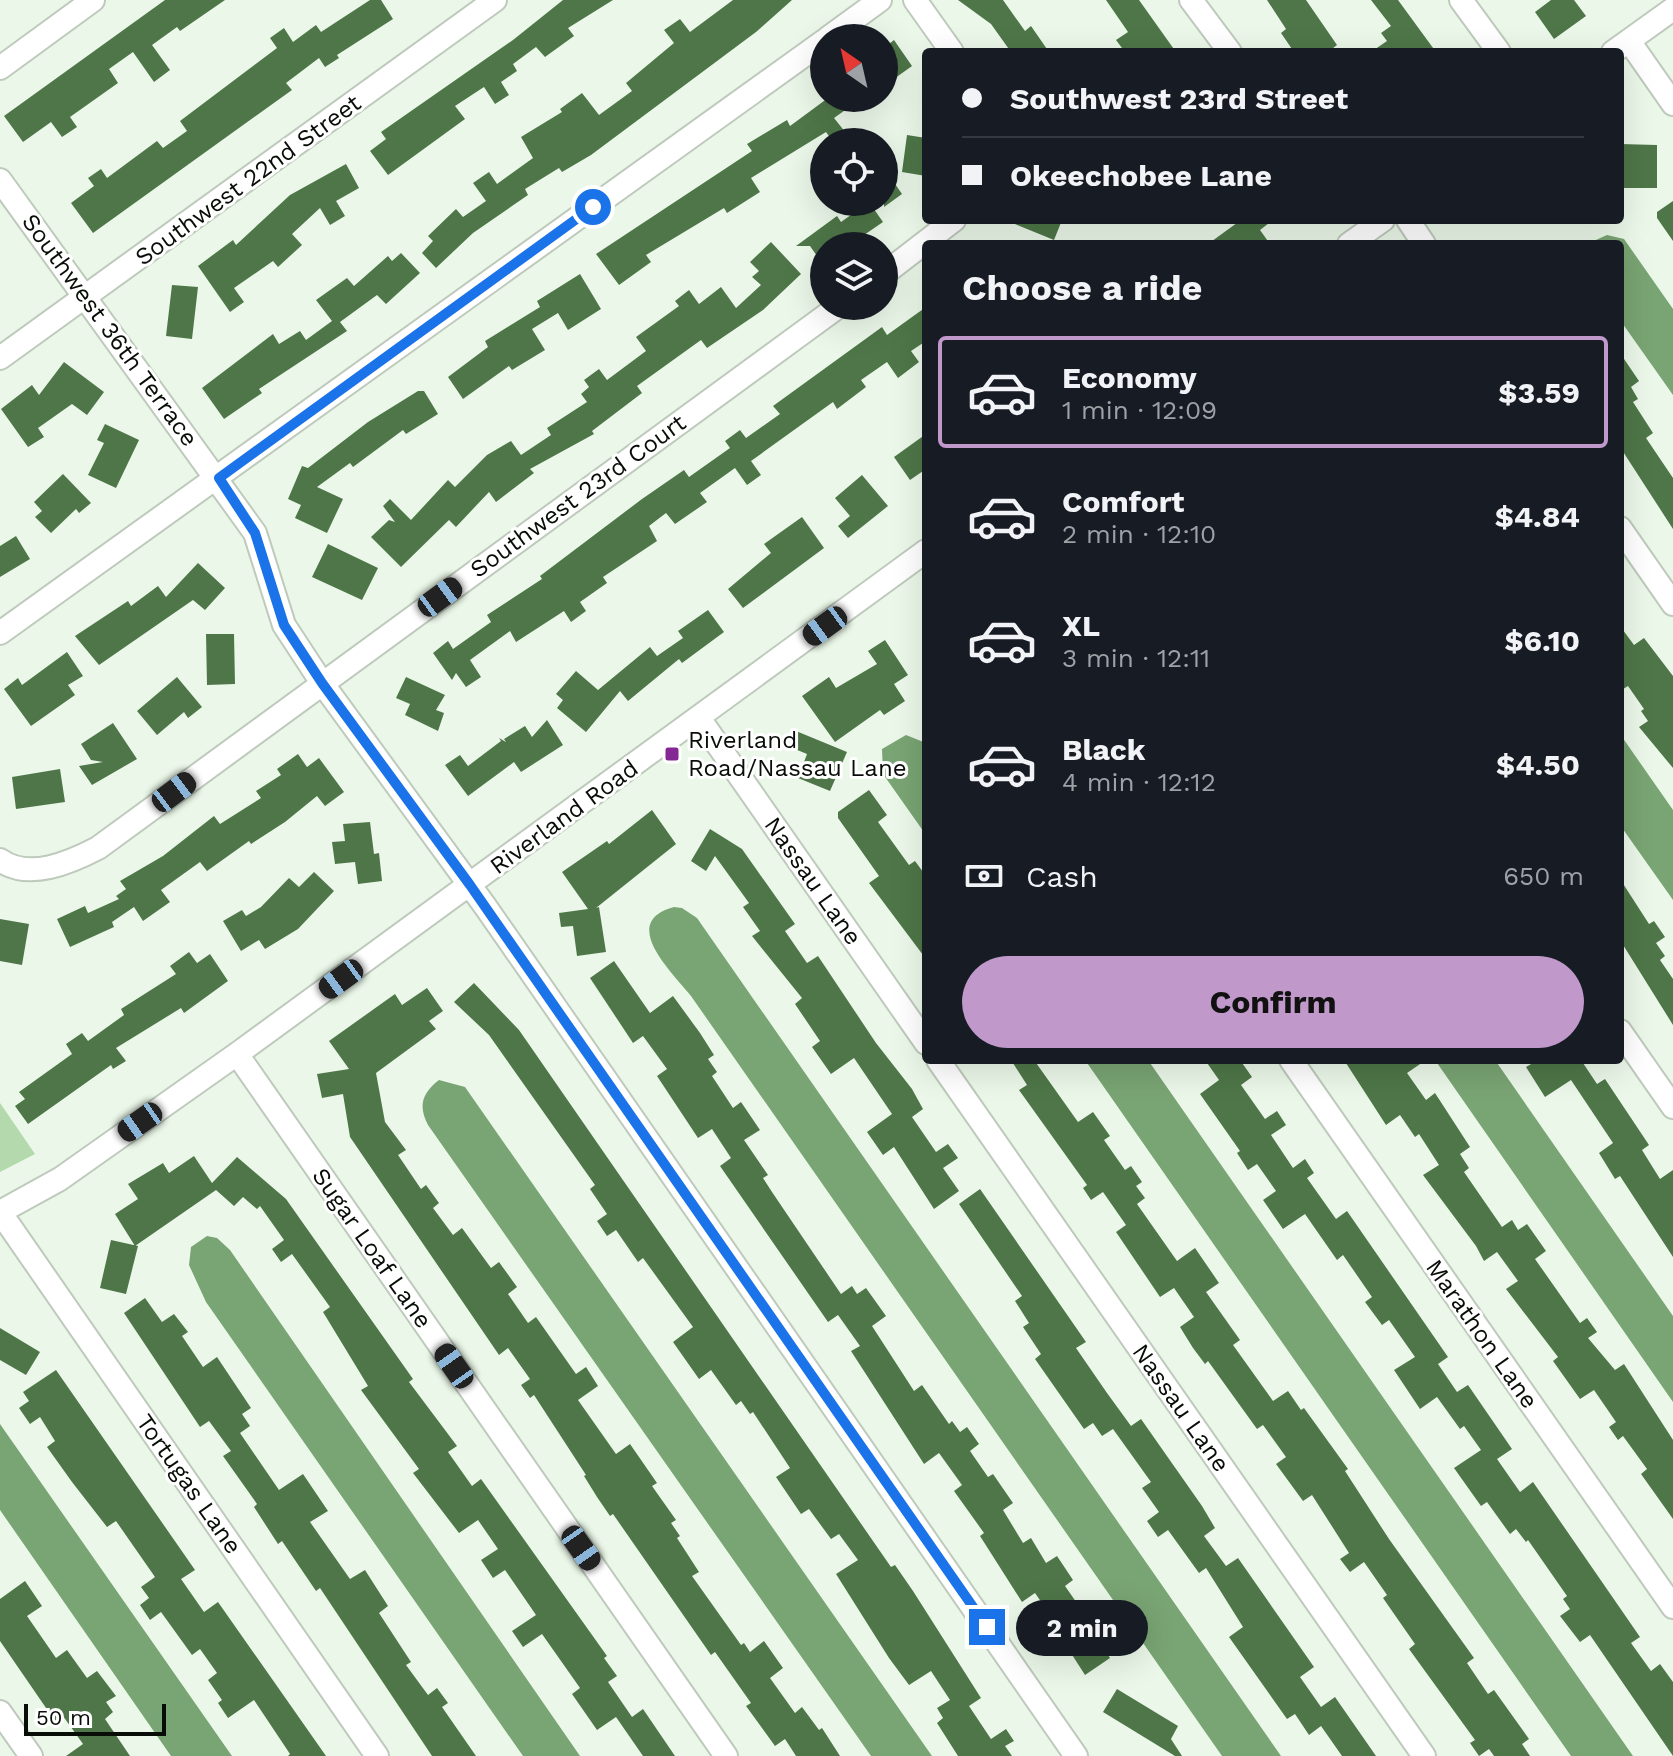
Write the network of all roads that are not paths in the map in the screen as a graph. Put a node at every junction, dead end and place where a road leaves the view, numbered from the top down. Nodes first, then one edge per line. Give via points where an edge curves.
1 (93, 0) edge
2 (495, 0) edge
3 (880, 0) edge
4 (915, 0) edge
5 (1191, 0) edge
6 (1461, 0) edge
7 (1673, 9) edge
8 (847, 24) edge
9 (1621, 46) edge
10 (949, 48) edge
11 (1227, 48) edge
12 (1496, 48) edge
13 (1624, 49) edge
14 (810, 51) edge
15 (0, 68) edge
16 (1673, 104) edge
17 (0, 180) edge
18 (949, 224) edge
19 (1375, 224) edge
20 (1356, 233) edge
21 (928, 240) edge
22 (922, 245) edge
23 (898, 263) edge
24 (86, 297) junction
25 (820, 320) edge
26 (0, 358) edge
27 (219, 478) junction
28 (1624, 534) edge
29 (922, 554) edge
30 (1673, 604) edge
31 (0, 633) edge
32 (322, 683) junction
33 (699, 718) junction
34 (0, 860) edge
35 (470, 885) junction
36 (922, 1037) edge
37 (1624, 1037) edge
38 (237, 1054) junction
39 (941, 1064) edge
40 (1294, 1064) edge
41 (1673, 1107) edge
42 (0, 1212) edge
43 (1673, 1607) edge
44 (0, 1712) edge
45 (31, 1756) edge
46 (377, 1756) edge
47 (726, 1756) edge
48 (1076, 1756) edge
49 (1424, 1756) edge

1 - 15 street
2 - 24 street, Southwest 22nd Street
3 - 8 street
4 - 10 street
5 - 11 street
6 - 12 street
7 - 9 street
13 - 16 street
14 - 27 street
17 - 24 street, Southwest 36th Terrace
18 - 21 street
19 - 20 street
22 - 23 street
24 - 26 street, Southwest 22nd Street
24 - 27 street, Southwest 36th Terrace
25 - 32 street, Southwest 23rd Court
27 - 31 street
27 - 32 street, Southwest 36th Terrace via 255,533 284,625
28 - 30 street
29 - 33 street, Riverland Road
32 - 34 street, Southwest 23rd Court via 98,848 39,870
32 - 35 street, Southwest 36th Terrace
33 - 35 street, Riverland Road
33 - 36 street, Nassau Lane
35 - 38 street, Riverland Road
35 - 48 street, Southwest 36th Terrace
37 - 41 street
38 - 42 street, Riverland Road via 60,1179
38 - 47 street, Sugar Loaf Lane
39 - 49 street, Nassau Lane
40 - 43 street, Marathon Lane
42 - 46 street, Tortugas Lane
44 - 45 street

